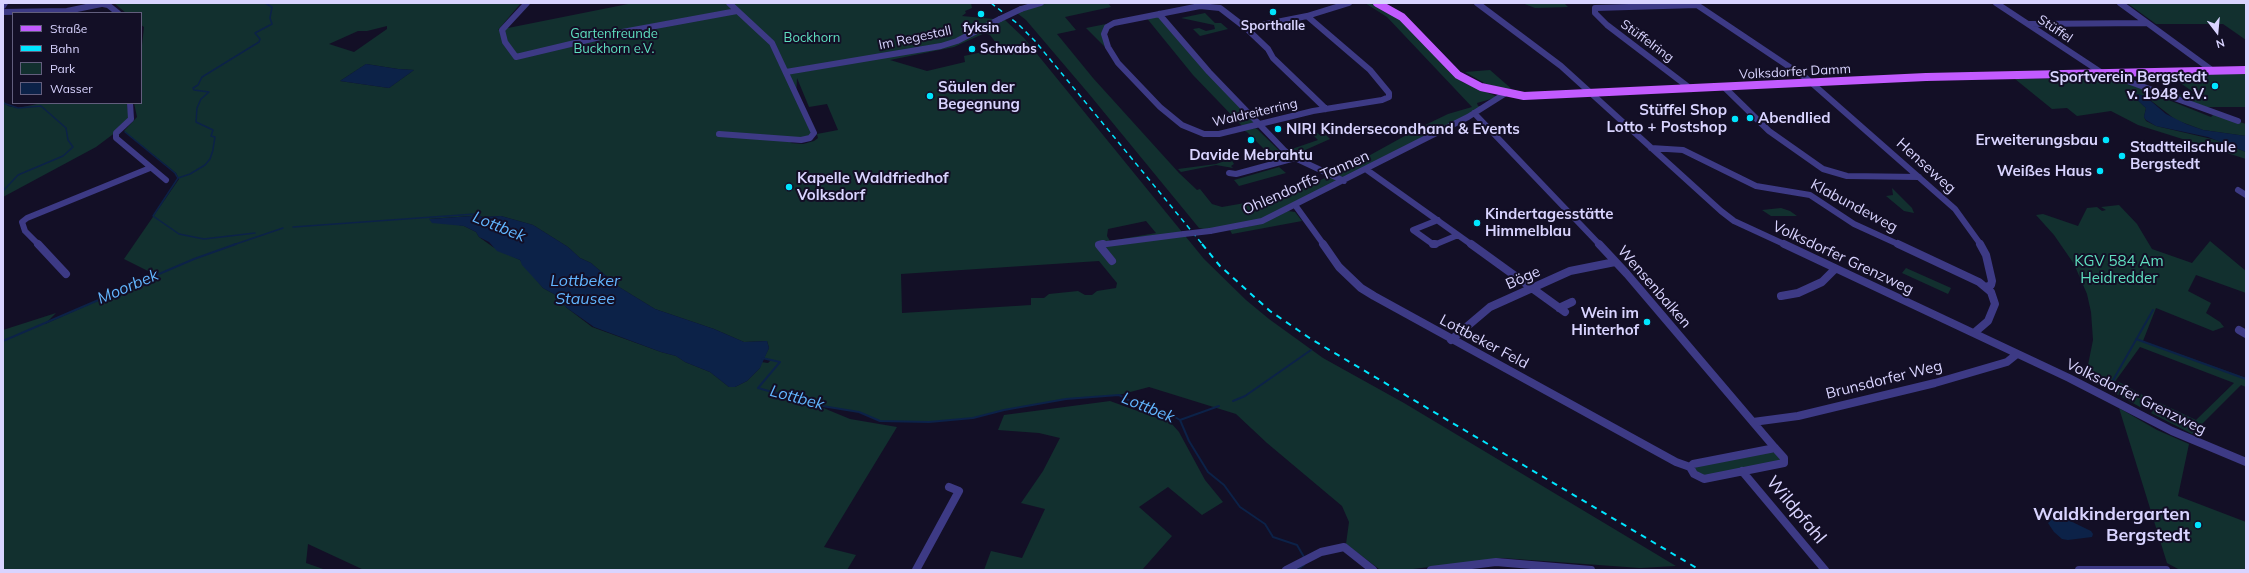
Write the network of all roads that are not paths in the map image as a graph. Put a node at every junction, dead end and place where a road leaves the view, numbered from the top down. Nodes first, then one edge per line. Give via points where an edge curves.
1 (5, 3) edge
2 (527, 3) edge
3 (729, 3) edge
4 (1041, 3) edge
5 (1349, 3) edge
6 (1376, 3) edge
7 (1477, 3) edge
8 (1996, 3) edge
9 (2120, 3) edge
10 (104, 4) edge
11 (95, 5) edge
12 (3, 6) edge
13 (737, 11) junction
14 (3, 12) edge
15 (117, 12) edge
16 (1159, 14) junction
17 (1307, 16) junction
18 (2147, 23) junction
19 (2028, 24) junction
20 (1246, 28) junction
21 (2246, 70) edge
22 (2213, 71) junction
23 (786, 72) junction
24 (2102, 73) junction
25 (2111, 73) junction
26 (1811, 83) junction
27 (1724, 87) junction
28 (1691, 89) junction
29 (1506, 93) junction
30 (1592, 94) junction
31 (130, 104) edge
32 (1326, 108) junction
33 (1474, 114) junction
34 (2238, 121) dead end
35 (1260, 124) junction
36 (719, 134) dead end
37 (1651, 148) junction
38 (1295, 158) junction
39 (150, 168) junction
40 (1367, 170) junction
41 (1229, 173) dead end
42 (1919, 177) junction
43 (166, 180) dead end
44 (1344, 181) junction
45 (2238, 190) dead end
46 (2246, 195) edge
47 (1295, 205) junction
48 (1438, 220) junction
49 (1458, 235) junction
50 (1112, 261) dead end
51 (1615, 262) junction
52 (1836, 269) junction
53 (66, 274) dead end
54 (1986, 287) junction
55 (1531, 288) junction
56 (1781, 296) dead end
57 (1572, 302) dead end
58 (1974, 333) junction
59 (1451, 340) junction
60 (2017, 354) junction
61 (1753, 422) junction
62 (1775, 448) junction
63 (2246, 462) edge
64 (1690, 468) junction
65 (1742, 471) junction
66 (948, 487) dead end
67 (916, 570) edge
68 (1286, 570) edge
69 (1373, 570) edge
70 (1431, 570) edge
71 (1591, 570) edge
72 (1825, 570) edge
73 (2079, 570) edge
74 (2166, 570) edge

1 - 12 street
2 - 13 street via 502,30 505,42 516,57 617,33
3 - 13 street
4 - 23 street, Im Regestall, bridge via 1021,9 957,41 941,46
5 - 17 street
6 - 29 main road, Volksdorfer Damm via 1402,17 1458,75 1478,86
7 - 30 street, Volksdorfer Grenzweg via 1561,66
8 - 19 street, Stüffel
9 - 18 street
10 - 11 street
10 - 15 street
11 - 14 street via 67,11
13 - 23 street via 772,43
16 - 20 street, Waldreiterring via 1212,6 1224,10
16 - 35 street
16 - 35 street, Waldreiterring via 1111,25 1104,31 1108,47 1118,63 1166,114 1188,129 1208,135
17 - 20 street
17 - 32 street, Waldreiterring via 1362,62 1390,94 1382,100
18 - 19 street
18 - 22 street
19 - 24 street, Stüffel
20 - 32 street, Waldreiterring via 1268,49 1273,58
21 - 22 main road, Volksdorfer Damm
22 - 25 main road, Volksdorfer Damm
23 - 36 street via 814,135 799,140
24 - 25 main road, Volksdorfer Damm
24 - 26 main road, Volksdorfer Damm
25 - 34 street
26 - 27 main road, Volksdorfer Damm
26 - 28 street, Stüffelring via 1697,5 1595,8 1595,14 1607,25
26 - 42 street, Henseweg
27 - 28 main road, Volksdorfer Damm
27 - 42 street via 1769,131 1823,169 1847,176
28 - 30 main road, Volksdorfer Damm
29 - 30 main road, Volksdorfer Damm via 1531,96
29 - 33 street, Ohlendorffs Tannen
30 - 37 street, Volksdorfer Grenzweg
31 - 39 street via 131,119 116,133 116,138
32 - 35 street, Waldreiterring
33 - 40 street, Ohlendorffs Tannen
33 - 51 street, Wensenbalken
35 - 38 street via 1284,151
37 - 52 street, Volksdorfer Grenzweg via 1734,221
37 - 54 street, Klabundeweg via 1683,150 1756,186 1800,192 1814,197 1854,224
38 - 41 street via 1236,174
38 - 44 street
39 - 43 street
39 - 53 street via 26,218 22,222 25,231
40 - 44 street, Ohlendorffs Tannen
40 - 48 street
42 - 54 street, Henseweg via 1950,204 1976,236 1992,272 1991,285
44 - 47 street, Ohlendorffs Tannen
45 - 46 street
47 - 50 street, Ohlendorffs Tannen, bridge via 1262,221 1210,231 1099,245
47 - 59 street, Lottbeker Feld via 1331,258 1350,278 1374,296
48 - 49 street
48 - 49 street via 1412,230 1434,245
49 - 55 street
51 - 55 street, Böge via 1577,269
51 - 61 street, Wensenbalken
52 - 56 street via 1822,282 1798,293
52 - 58 street, Volksdorfer Grenzweg
54 - 58 street via 1994,296 1994,308 1988,321
55 - 57 street via 1562,310
55 - 59 street, Böge via 1489,308
58 - 60 street, Volksdorfer Grenzweg
59 - 64 street, Lottbeker Feld
60 - 61 street, Brunsdorfer Weg via 2007,362 1935,382 1798,416
60 - 63 street, Volksdorfer Grenzweg via 2114,399 2179,434
61 - 62 street, Wensenbalken
62 - 64 street via 1693,464
62 - 65 street, Wensenbalken via 1784,458 1784,463
64 - 65 street, Lottbeker Feld via 1698,477 1704,479
65 - 72 street, Wildpfahl
66 - 67 street via 959,491
68 - 69 street via 1328,549 1344,547
70 - 71 street via 1496,562
73 - 74 street

